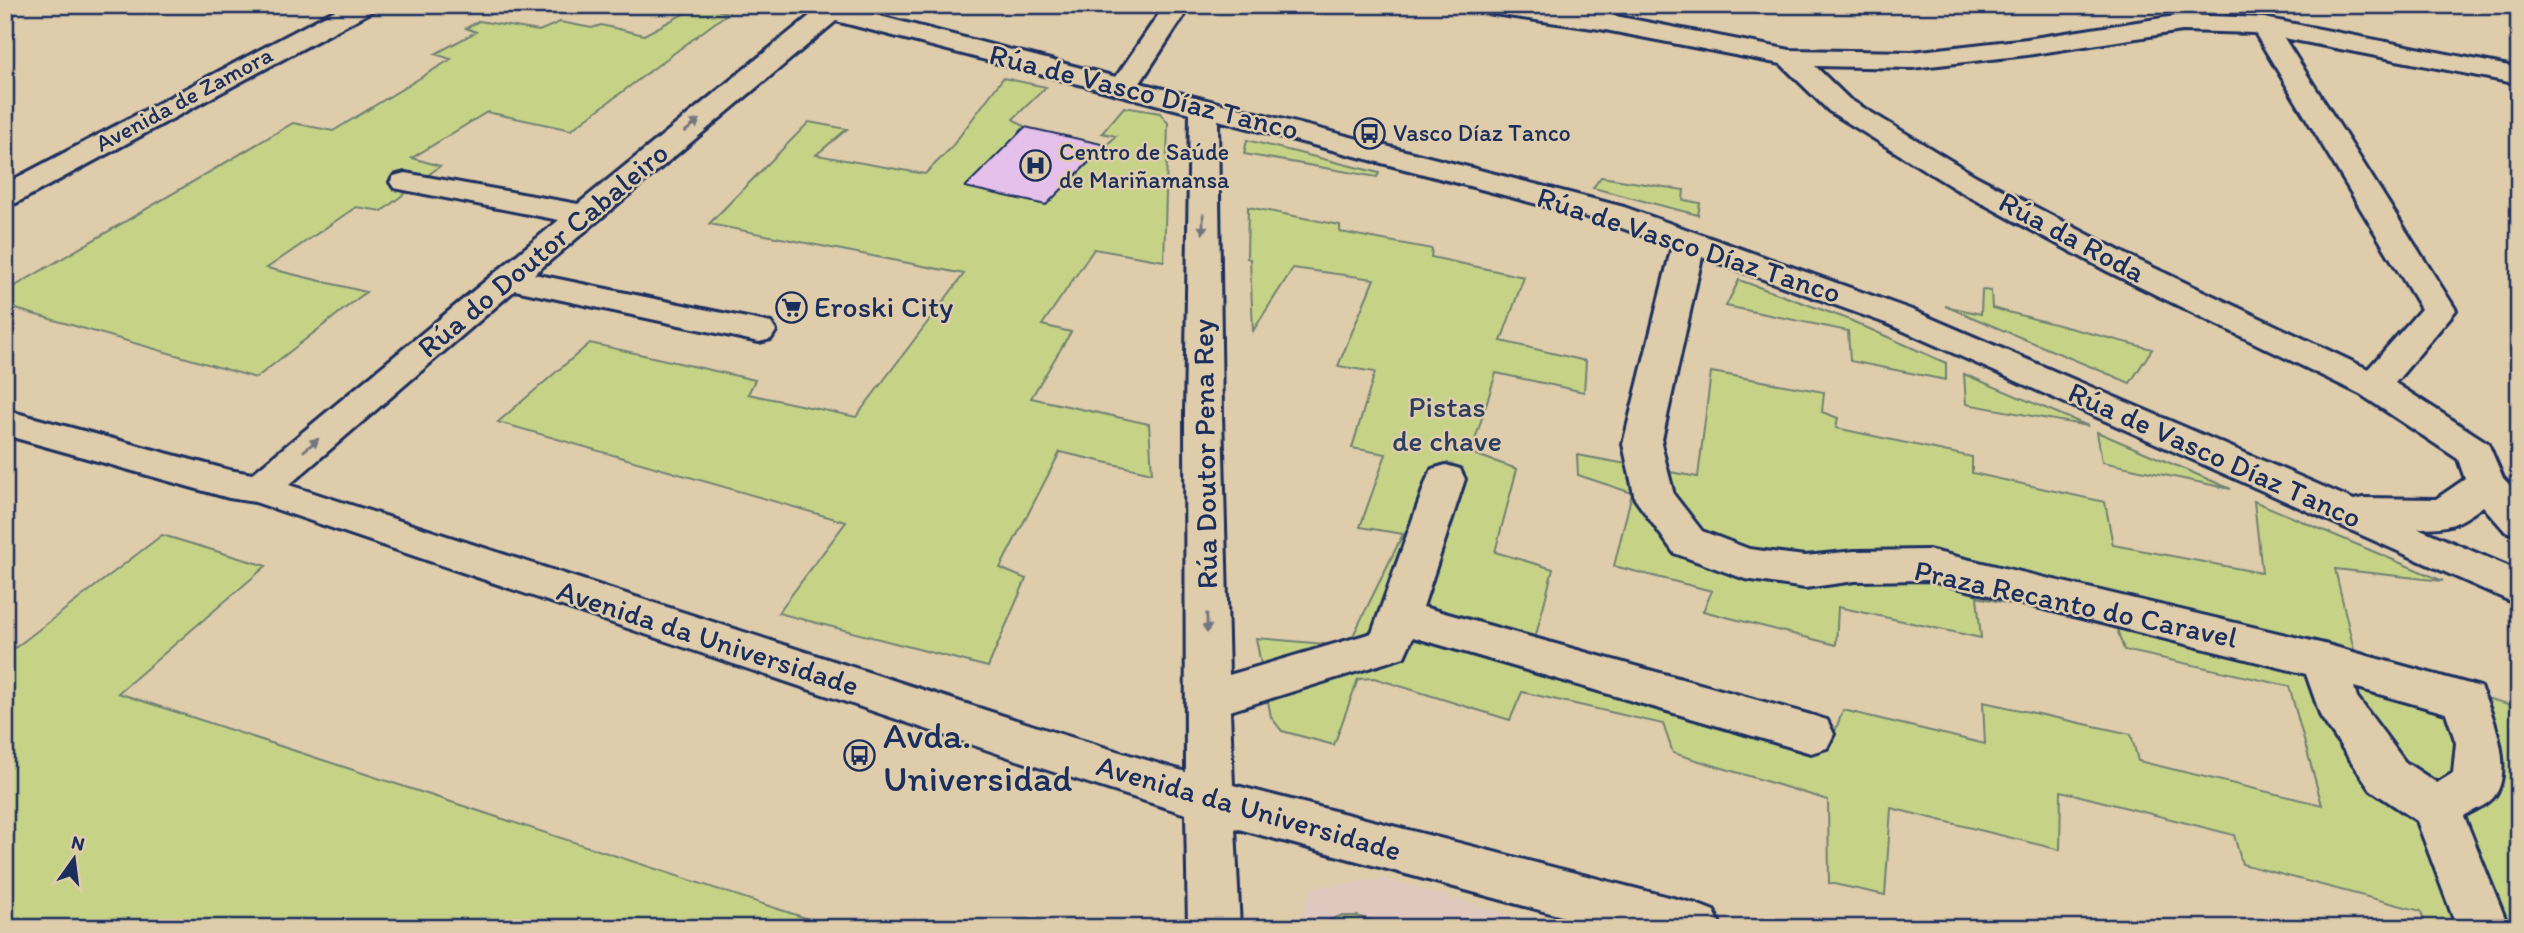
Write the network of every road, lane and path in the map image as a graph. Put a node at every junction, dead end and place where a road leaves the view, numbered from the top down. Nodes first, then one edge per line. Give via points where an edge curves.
1 (365, 5) edge
2 (1178, 5) edge
3 (1486, 5) edge
4 (822, 8) edge
5 (2264, 26) junction
6 (1790, 58) junction
7 (2519, 76) edge
8 (1124, 86) junction
9 (1204, 107) junction
10 (405, 182) dead end
11 (5, 196) edge
12 (584, 215) junction
13 (1689, 241) junction
14 (508, 279) junction
15 (759, 331) dead end
16 (2373, 386) junction
17 (5, 422) edge
18 (1446, 479) dead end
19 (2486, 484) junction
20 (259, 489) junction
21 (2343, 511) junction
22 (2519, 521) edge
23 (2519, 589) edge
24 (1400, 617) junction
25 (2324, 661) junction
26 (1208, 699) junction
27 (1811, 734) dead end
28 (1209, 800) junction
29 (2435, 807) junction
30 (1214, 928) edge
31 (1696, 928) edge
32 (2483, 928) edge

1 - 11 street, Avenida de Zamora
2 - 8 street
3 - 6 street via 1600,21
4 - 8 street, Rúa de Vasco Díaz Tanco
12 -> 4 street, Rúa do Doutor Cabaleiro
5 - 6 street via 2182,23 1912,60
5 - 7 street
5 - 16 street via 2439,310
6 - 16 street, Rúa da Roda via 1839,105 1965,182 2119,264
8 - 9 street, Rúa de Vasco Díaz Tanco
9 - 13 street, Rúa de Vasco Díaz Tanco via 1613,214
9 -> 26 street, Rúa Doutor Pena Rey
10 - 12 street
12 - 14 street, Rúa do Doutor Cabaleiro
13 - 21 street, Rúa de Vasco Díaz Tanco via 1900,317
13 - 25 street, Praza Recanto do Caravel via 1642,444 1655,499 1688,541 1745,564 1805,572 1928,565
14 - 15 street
20 -> 14 street, Rúa do Doutor Cabaleiro
16 - 19 street, Rúa da Roda via 2475,452
17 - 20 street, Avenida da Universidade
18 - 24 street
19 - 21 street via 2444,514
19 - 22 street, Rúa da Roda
20 - 28 street, Avenida da Universidade
21 - 23 street, Rúa de Vasco Díaz Tanco
24 - 26 street via 1389,645
24 - 27 street
25 - 29 street via 2337,704 2388,776
25 - 29 street, Praza Recanto do Caravel via 2464,700 2479,743 2476,784
26 - 28 street, Rúa Doutor Pena Rey
28 - 30 street, Rúa Doutor Pena Rey
28 - 31 street, Avenida da Universidade
29 - 32 street

